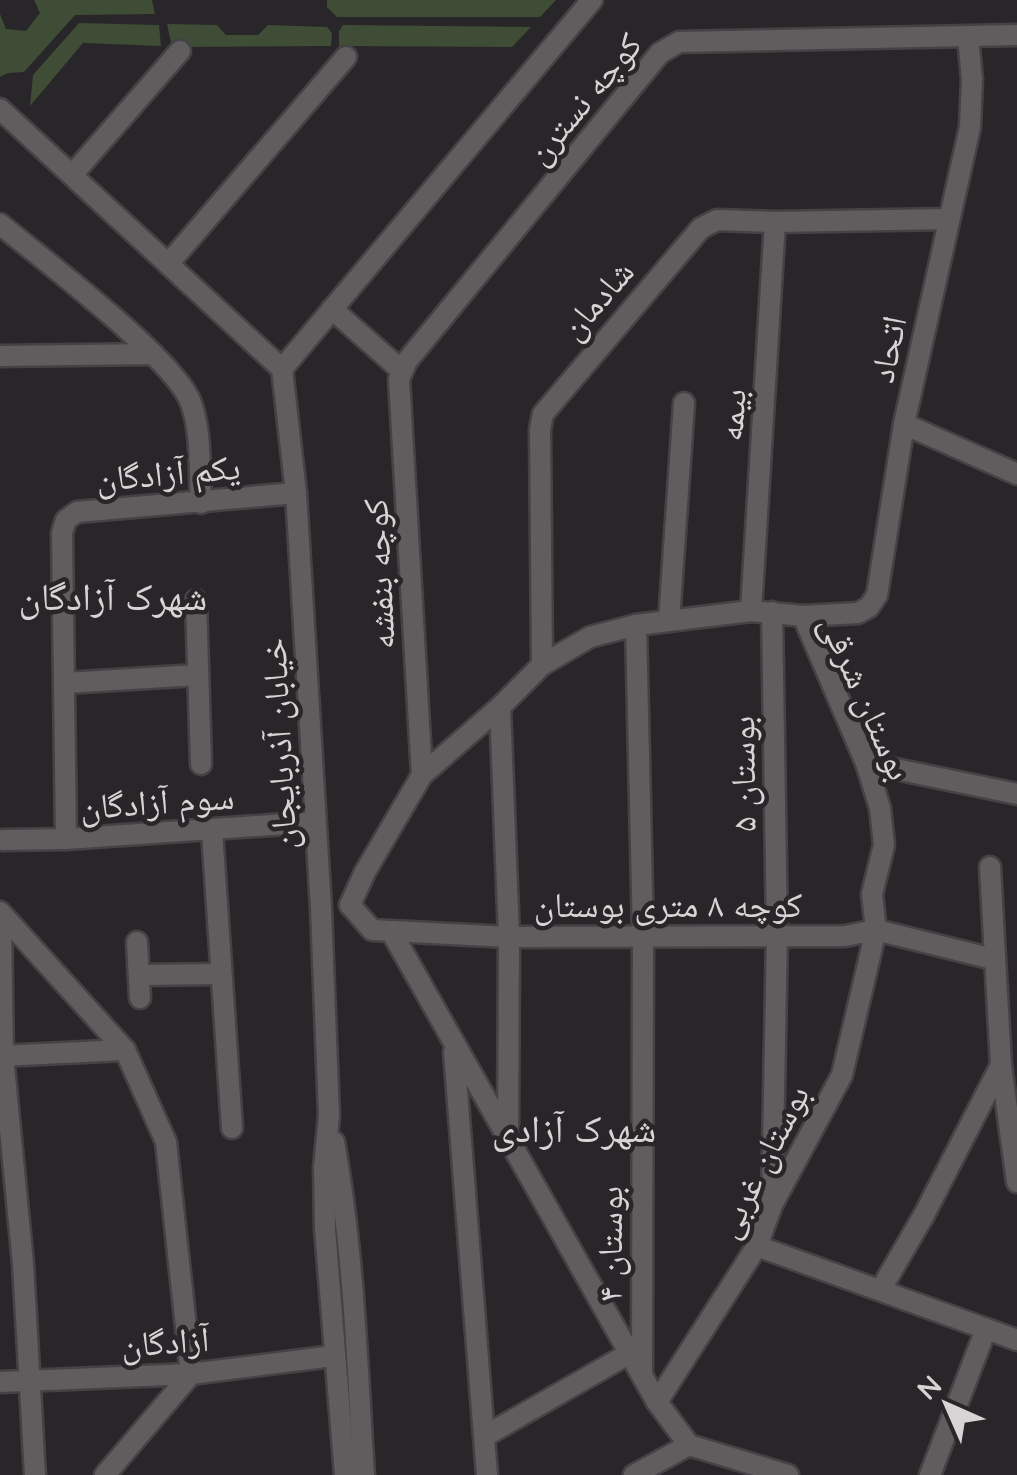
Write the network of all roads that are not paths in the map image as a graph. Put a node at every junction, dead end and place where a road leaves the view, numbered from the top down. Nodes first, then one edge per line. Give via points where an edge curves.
1 (592, 0) edge
2 (1017, 35) edge
3 (968, 37) junction
4 (180, 51) dead end
5 (346, 57) dead end
6 (0, 109) edge
7 (73, 174) junction
8 (948, 219) junction
9 (775, 222) junction
10 (0, 224) edge
11 (169, 263) junction
12 (332, 309) junction
13 (153, 354) junction
14 (0, 356) edge
15 (282, 369) junction
16 (401, 370) junction
17 (684, 404) dead end
18 (904, 424) junction
19 (1017, 474) edge
20 (296, 494) junction
21 (200, 502) junction
22 (196, 600) dead end
23 (751, 611) junction
24 (772, 612) junction
25 (803, 616) junction
26 (669, 621) junction
27 (636, 626) junction
28 (542, 664) junction
29 (198, 675) junction
30 (65, 683) junction
31 (500, 707) junction
32 (866, 763) junction
33 (202, 764) dead end
34 (422, 776) junction
35 (1017, 794) edge
36 (315, 822) junction
37 (212, 830) junction
38 (66, 839) junction
39 (3, 840) dead end
40 (990, 867) dead end
41 (350, 905) junction
42 (321, 908) junction
43 (0, 913) edge
44 (391, 930) junction
45 (876, 930) junction
46 (777, 934) junction
47 (642, 935) junction
48 (509, 937) junction
49 (137, 942) dead end
50 (993, 959) junction
51 (220, 974) junction
52 (139, 975) junction
53 (140, 998) dead end
54 (454, 1045) junction
55 (125, 1050) junction
56 (2, 1056) edge
57 (1001, 1065) junction
58 (329, 1116) junction
59 (232, 1128) dead end
60 (508, 1141) junction
61 (1017, 1182) edge
62 (772, 1205) junction
63 (758, 1246) junction
64 (881, 1289) junction
65 (986, 1329) junction
66 (1017, 1340) edge
67 (630, 1353) junction
68 (333, 1356) junction
69 (642, 1373) junction
70 (191, 1374) junction
71 (30, 1381) junction
72 (0, 1382) edge
73 (657, 1402) junction
74 (485, 1436) junction
75 (688, 1445) junction
76 (35, 1475) edge
77 (104, 1475) edge
78 (346, 1475) edge
79 (487, 1475) edge
80 (634, 1475) edge
81 (788, 1475) edge
82 (930, 1475) edge

1 - 12 street
2 - 3 street, کوچه نسترن
3 - 8 street, اتحاد via 970,127
3 - 16 street, کوچه نسترن via 671,46
4 - 7 street
5 - 11 street
6 - 7 street
7 - 11 street
8 - 9 street, شادمان
8 - 18 street, اتحاد
9 - 23 street, بیمه
9 - 28 street, شادمان via 708,222 543,414
10 - 13 street
11 - 15 street
12 - 15 street
12 - 16 street
13 - 14 street
13 - 21 street via 190,398
15 - 20 street, خیابان آذربایجان
16 - 34 street, کوچه بنفشه
17 - 26 street
18 - 19 street
18 - 25 street, اتحاد via 877,595 858,613
20 - 21 street, یکم آزادگان
20 - 36 street, خیابان آذربایجان
21 - 30 street, یکم آزادگان via 77,512 66,520
22 - 29 street
23 - 24 street, بوستان شرقی
23 - 26 street, بوستان شرقی
24 - 25 street, بوستان شرقی
24 - 46 street, بوستان ۵
25 - 32 street, بوستان شرقی
26 - 27 street, بوستان شرقی
27 - 28 street, بوستان شرقی via 590,637
27 - 47 street, بوستان ۴
28 - 31 street, بوستان شرقی
29 - 30 street
29 - 33 street
30 - 38 street, یکم آزادگان
31 - 34 street, بوستان شرقی
31 - 48 street
32 - 35 street
32 - 45 street, بوستان شرقی via 884,845 872,894
34 - 41 street, بوستان شرقی
36 - 37 street, سوم آزادگان
36 - 42 street, خیابان آذربایجان
37 - 38 street, سوم آزادگان
37 - 51 street
38 - 39 street, سوم آزادگان
40 - 50 street
41 - 42 street
41 - 44 street, کوچه ۸ متری بوستان via 372,930
42 - 58 street, خیابان آذربایجان
43 - 55 street
43 - 56 street
44 - 48 street, کوچه ۸ متری بوستان
44 - 54 street
45 - 46 street, کوچه ۸ متری بوستان
45 - 50 street, کوچه ۸ متری بوستان
45 - 62 street, بوستان غربی via 842,1075
46 - 47 street, کوچه ۸ متری بوستان
46 - 62 street, بوستان ۵
47 - 48 street, کوچه ۸ متری بوستان
47 - 69 street, بوستان ۴
48 - 60 street
49 - 52 street
50 - 57 street
51 - 52 street
51 - 59 street
52 - 53 street
54 - 60 street
54 - 74 street
55 - 56 street
55 - 70 street via 166,1142
56 - 71 street
57 - 61 street
57 - 64 street
58 - 68 street, خیابان آذربایجان via 324,1228
58 - 78 street, خیابان آذربایجان via 350,1265
60 - 67 street
62 - 63 street, بوستان غربی
63 - 64 street
63 - 73 street, بوستان غربی
64 - 65 street
65 - 66 street
65 - 82 street
67 - 69 street
67 - 74 street
68 - 70 street, آزادگان
68 - 78 street, خیابان آذربایجان
69 - 73 street
70 - 71 street, آزادگان
70 - 77 street
71 - 72 street, آزادگان
71 - 76 street
73 - 75 street
74 - 79 street
75 - 80 street
75 - 81 street

